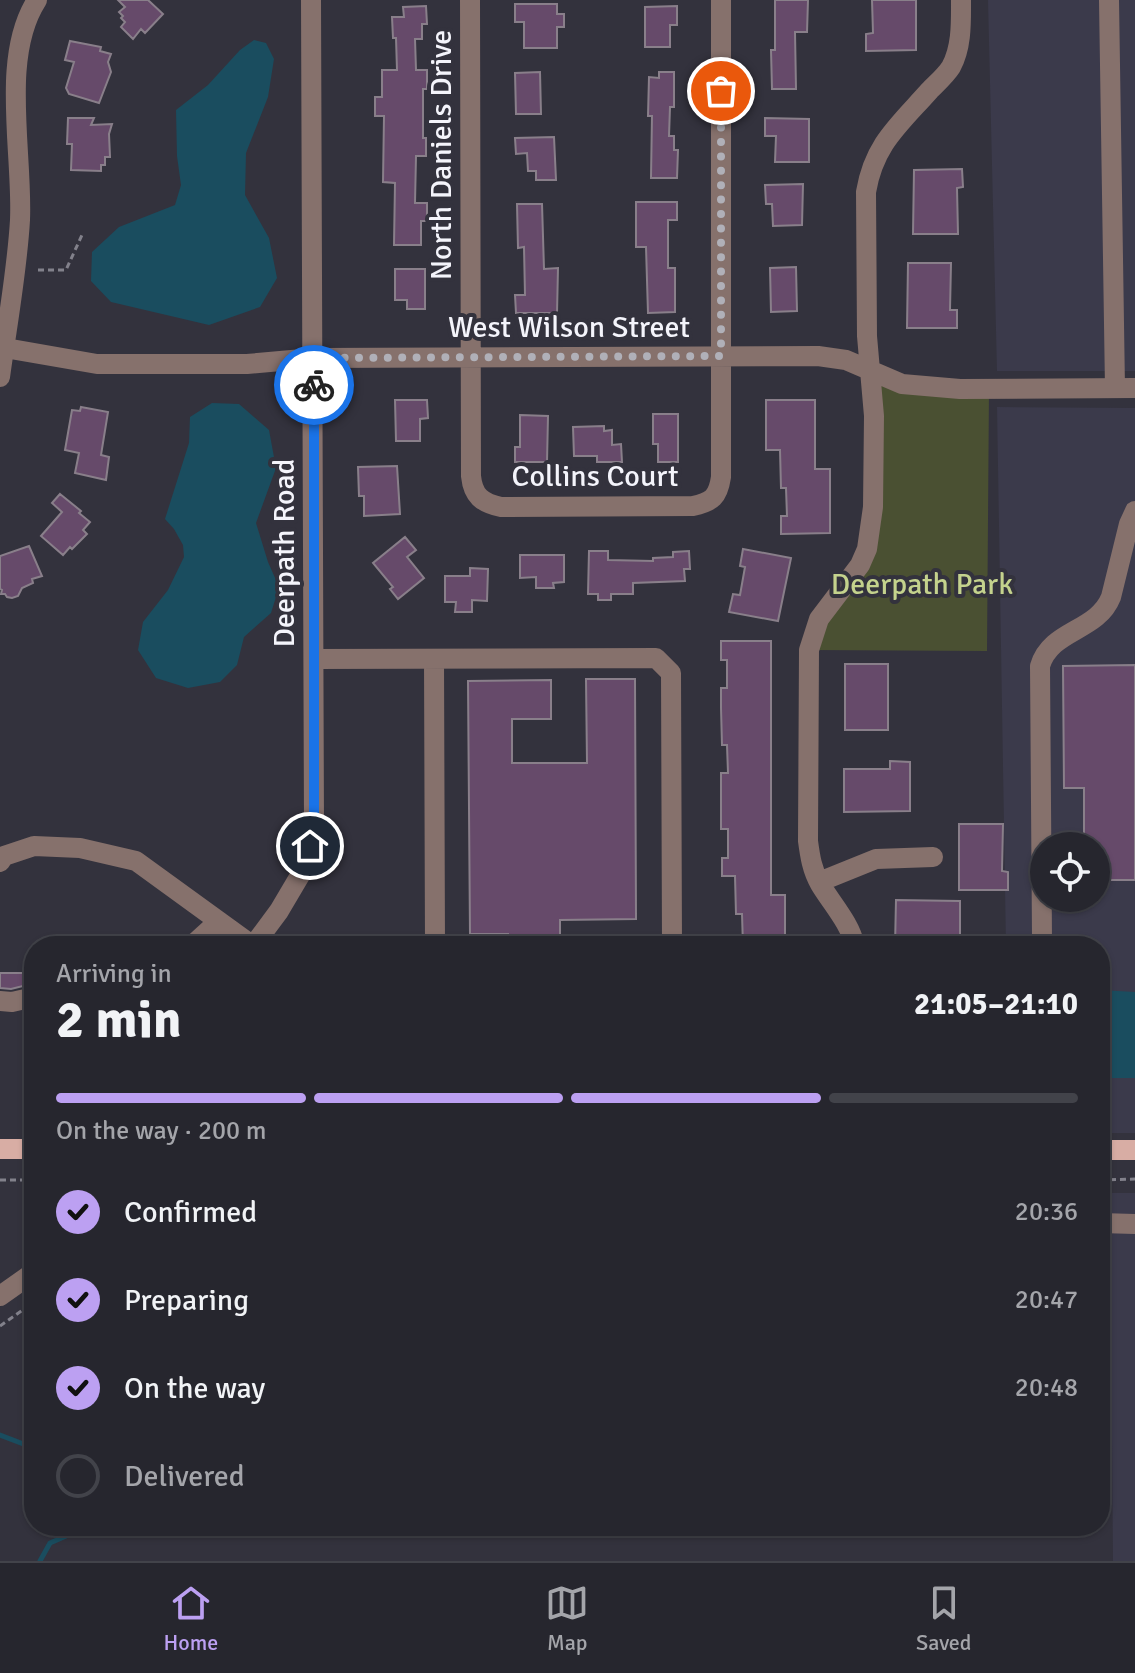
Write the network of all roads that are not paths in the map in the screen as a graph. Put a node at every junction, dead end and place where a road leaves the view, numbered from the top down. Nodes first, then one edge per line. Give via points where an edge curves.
1 (37, 0) edge
2 (311, 0) edge
3 (470, 0) edge
4 (721, 0) edge
5 (961, 0) edge
6 (1109, 0) edge
7 (2, 347) edge
8 (721, 356) junction
9 (471, 357) junction
10 (314, 358) junction
11 (870, 371) junction
12 (0, 377) edge
13 (1125, 388) edge
14 (471, 476) joint
15 (1135, 511) edge
16 (314, 659) junction
17 (434, 659) junction
18 (933, 857) dead end
19 (0, 862) edge
20 (819, 882) junction
21 (219, 921) junction
22 (203, 936) edge
23 (239, 936) edge
24 (260, 936) edge
25 (435, 936) edge
26 (672, 936) edge
27 (851, 936) edge
28 (1042, 936) edge
29 (24, 999) edge
30 (0, 1001) edge
31 (0, 1149) edge
32 (24, 1149) edge
33 (1110, 1150) edge
34 (1135, 1150) edge
35 (1110, 1223) edge
36 (1135, 1224) edge
37 (24, 1279) edge
38 (0, 1296) edge

1 - 7 street via 16,39 13,68 20,216
2 - 10 street, Deerpath Road
3 - 9 street, North Daniels Drive
4 - 8 street
5 - 11 street via 959,42 951,67 889,136 870,172
6 - 13 street
7 - 10 street, West Wilson Street via 97,364 247,364
7 - 12 street
8 - 9 street, West Wilson Street
8 - 11 street, West Wilson Street via 818,356
8 - 14 street, Collins Court via 721,477 714,498 705,504 501,507 478,498
9 - 10 street, West Wilson Street
9 - 14 street, North Daniels Drive
10 - 16 street, Deerpath Road
11 - 13 street, West Wilson Street via 902,384 960,389
11 - 20 street via 873,507 867,549 819,619 809,650 808,841
15 - 28 street via 1107,608 1050,646 1040,666
16 - 17 street
16 - 24 street, Deerpath Road via 314,826 305,867
17 - 25 street
17 - 26 street via 656,658 671,673
18 - 20 street via 876,859
19 - 21 street via 34,846 80,848 136,861
20 - 27 street
21 - 22 street
21 - 23 street
29 - 30 street
31 - 32 main road
33 - 34 main road
35 - 36 street
37 - 38 street

